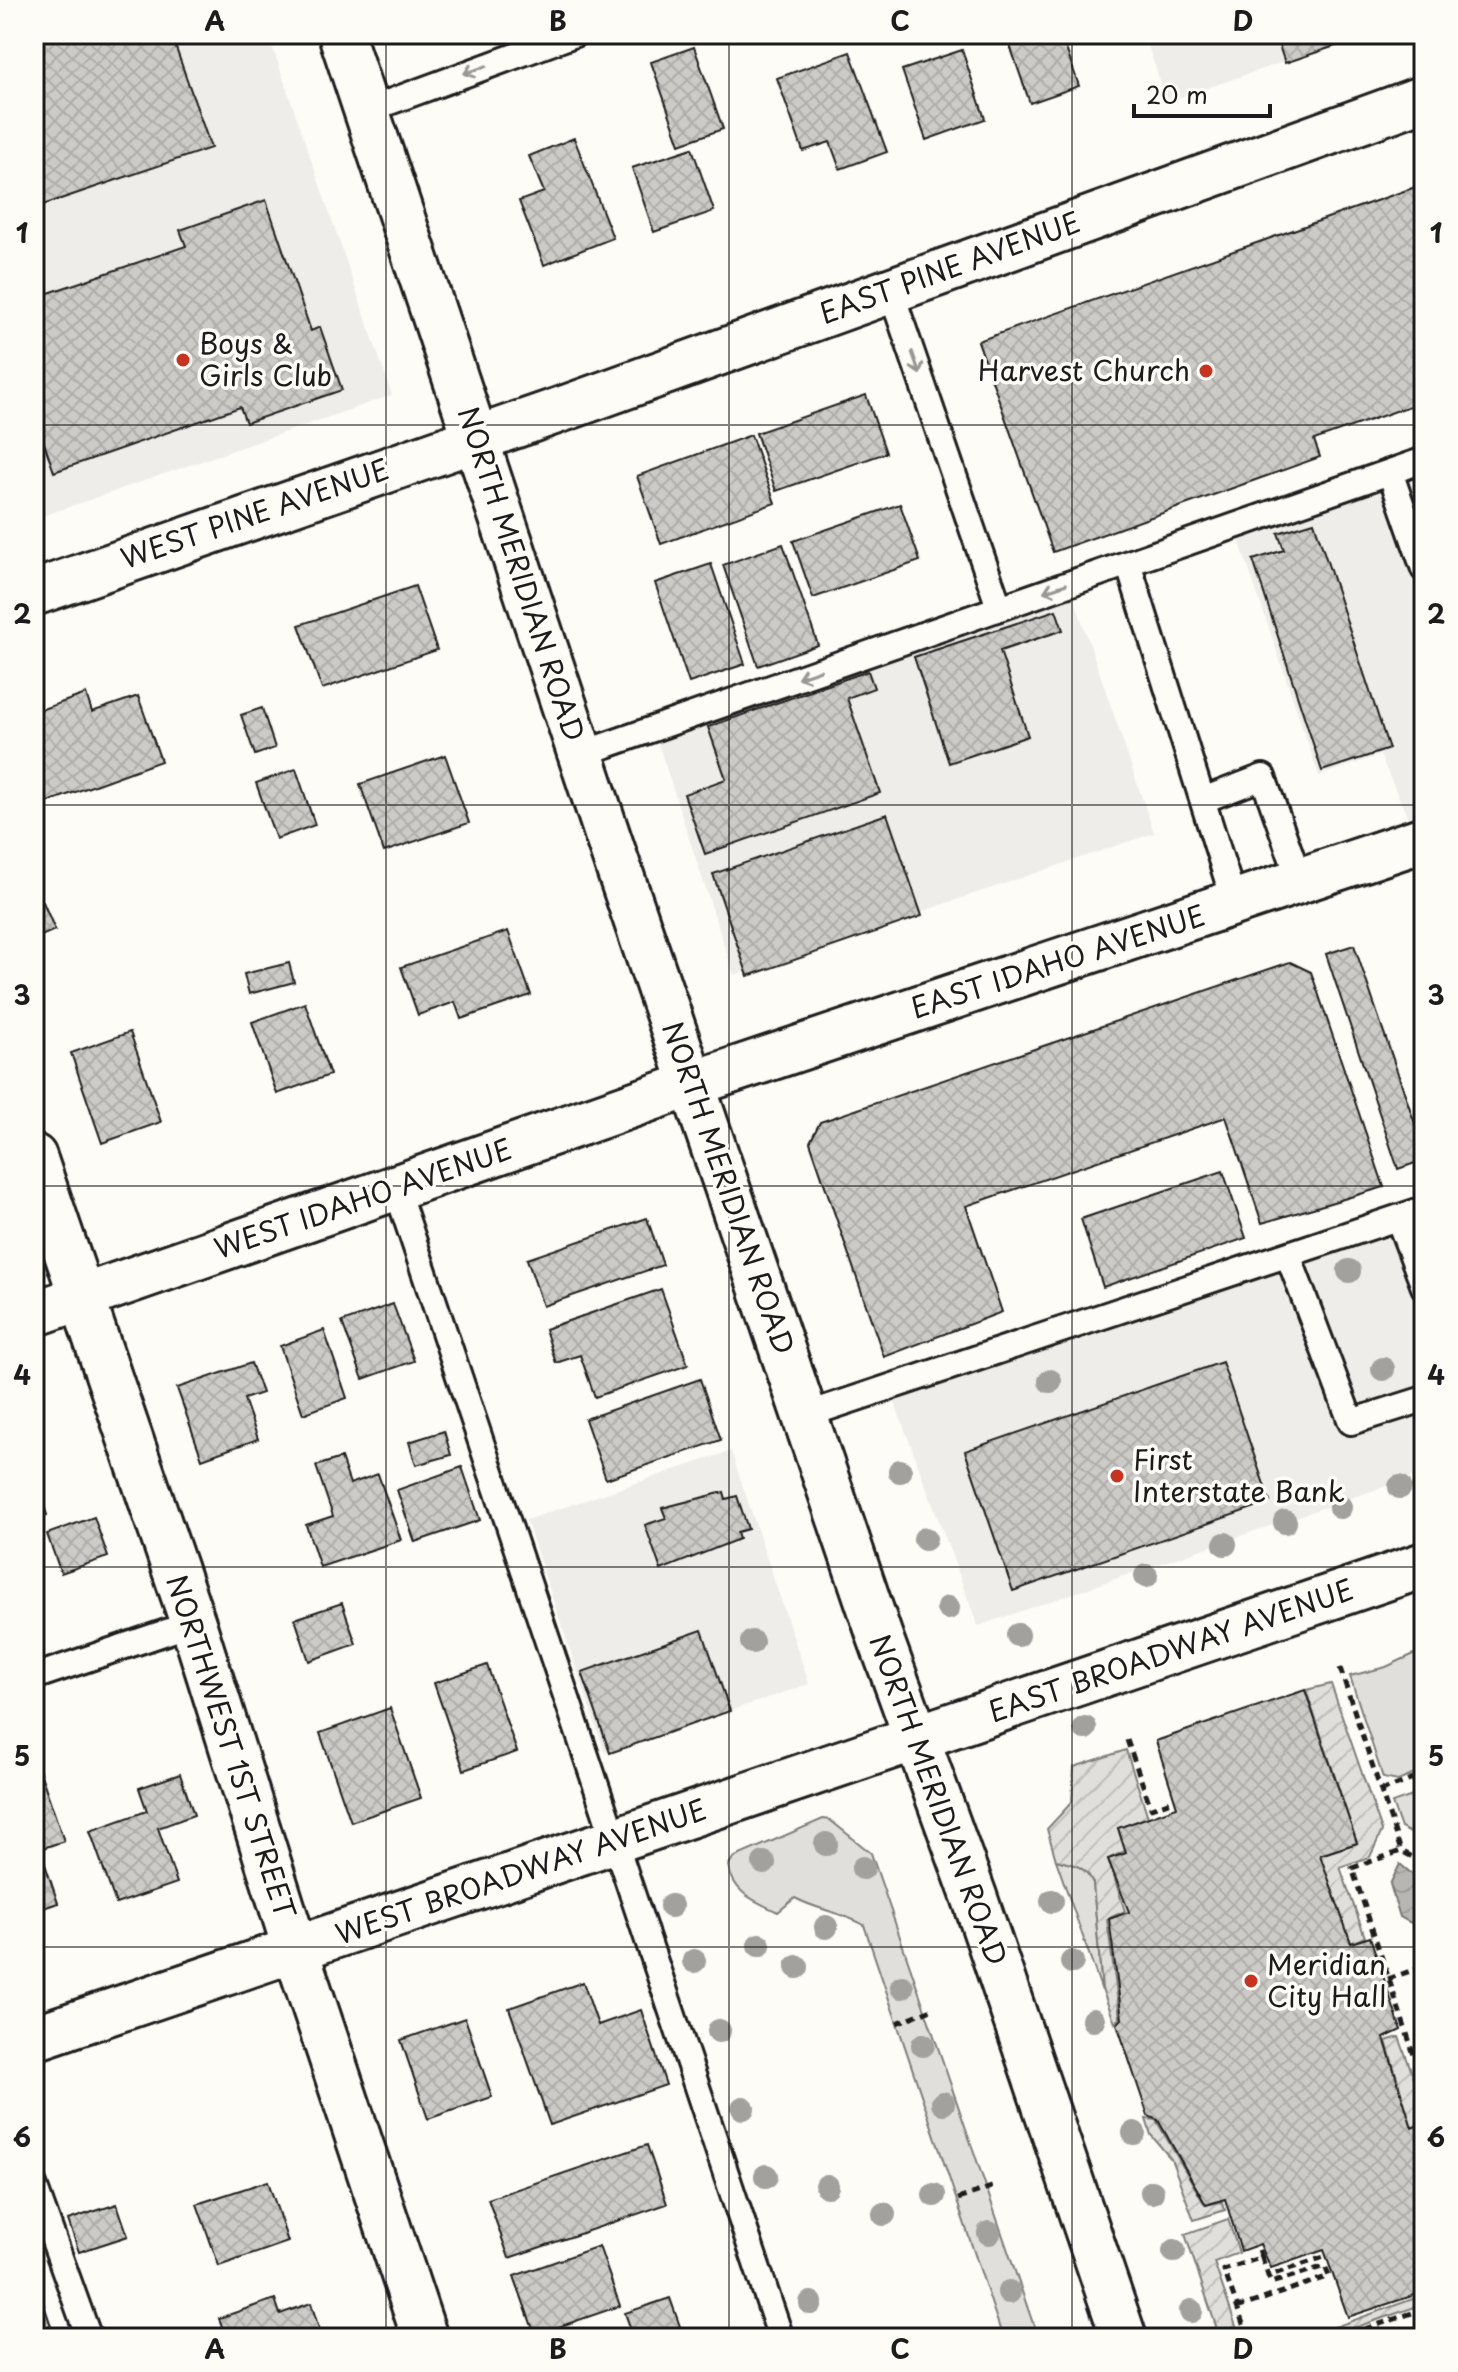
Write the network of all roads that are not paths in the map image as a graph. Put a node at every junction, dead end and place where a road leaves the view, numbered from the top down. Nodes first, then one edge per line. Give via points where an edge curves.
1 (341, 34) edge
2 (575, 34) edge
3 (1424, 98) edge
4 (365, 111) junction
5 (890, 289) junction
6 (477, 439) junction
7 (1424, 460) edge
8 (1390, 472) junction
9 (1128, 563) junction
10 (1424, 569) edge
11 (34, 593) edge
12 (999, 607) junction
13 (581, 754) junction
14 (1203, 800) junction
15 (1424, 839) edge
16 (1300, 881) junction
17 (1235, 904) junction
18 (692, 1084) junction
19 (34, 1157) edge
20 (396, 1188) junction
21 (1424, 1209) edge
22 (1398, 1218) junction
23 (1288, 1255) junction
24 (1424, 1287) edge
25 (82, 1298) junction
26 (34, 1314) edge
27 (1424, 1399) edge
28 (806, 1415) junction
29 (1424, 1565) edge
30 (193, 1623) junction
31 (34, 1677) edge
32 (918, 1737) junction
33 (614, 1841) junction
34 (295, 1948) junction
35 (34, 2038) edge
36 (34, 2185) edge
37 (89, 2338) edge
38 (425, 2338) edge
39 (781, 2338) edge
40 (1124, 2338) edge

1 - 4 street, NORTH MERIDIAN ROAD
2 -> 4 lane
3 - 5 street, EAST PINE AVENUE
4 - 6 street, NORTH MERIDIAN ROAD
5 - 6 street, EAST PINE AVENUE
5 -> 12 lane
6 - 11 street, WEST PINE AVENUE
6 - 13 street, NORTH MERIDIAN ROAD
7 - 8 lane
8 - 9 lane
8 - 10 lane
9 -> 12 lane
9 - 14 lane
12 -> 13 lane
13 - 18 street, NORTH MERIDIAN ROAD
14 - 16 lane via 1263,777
14 - 17 lane
15 - 16 street, EAST IDAHO AVENUE
16 - 17 street, EAST IDAHO AVENUE
17 - 18 street, EAST IDAHO AVENUE
18 - 20 street, WEST IDAHO AVENUE
18 - 28 street, NORTH MERIDIAN ROAD
19 - 25 street, NORTHWEST 1ST STREET
20 - 25 street, WEST IDAHO AVENUE
20 - 33 lane
21 - 22 lane
22 - 23 lane
22 - 24 lane
23 - 27 lane via 1351,1422
23 - 28 lane
25 - 26 street, WEST IDAHO AVENUE
25 - 30 street, NORTHWEST 1ST STREET
28 - 32 street, NORTH MERIDIAN ROAD
29 - 32 street, EAST BROADWAY AVENUE
30 - 31 lane
30 - 34 street, NORTHWEST 1ST STREET
32 - 33 street, WEST BROADWAY AVENUE
32 - 40 street, NORTH MERIDIAN ROAD
33 - 34 street, WEST BROADWAY AVENUE
33 - 39 lane
34 - 35 street, WEST BROADWAY AVENUE
34 - 38 street, NORTHWEST 1ST STREET
36 - 37 lane

